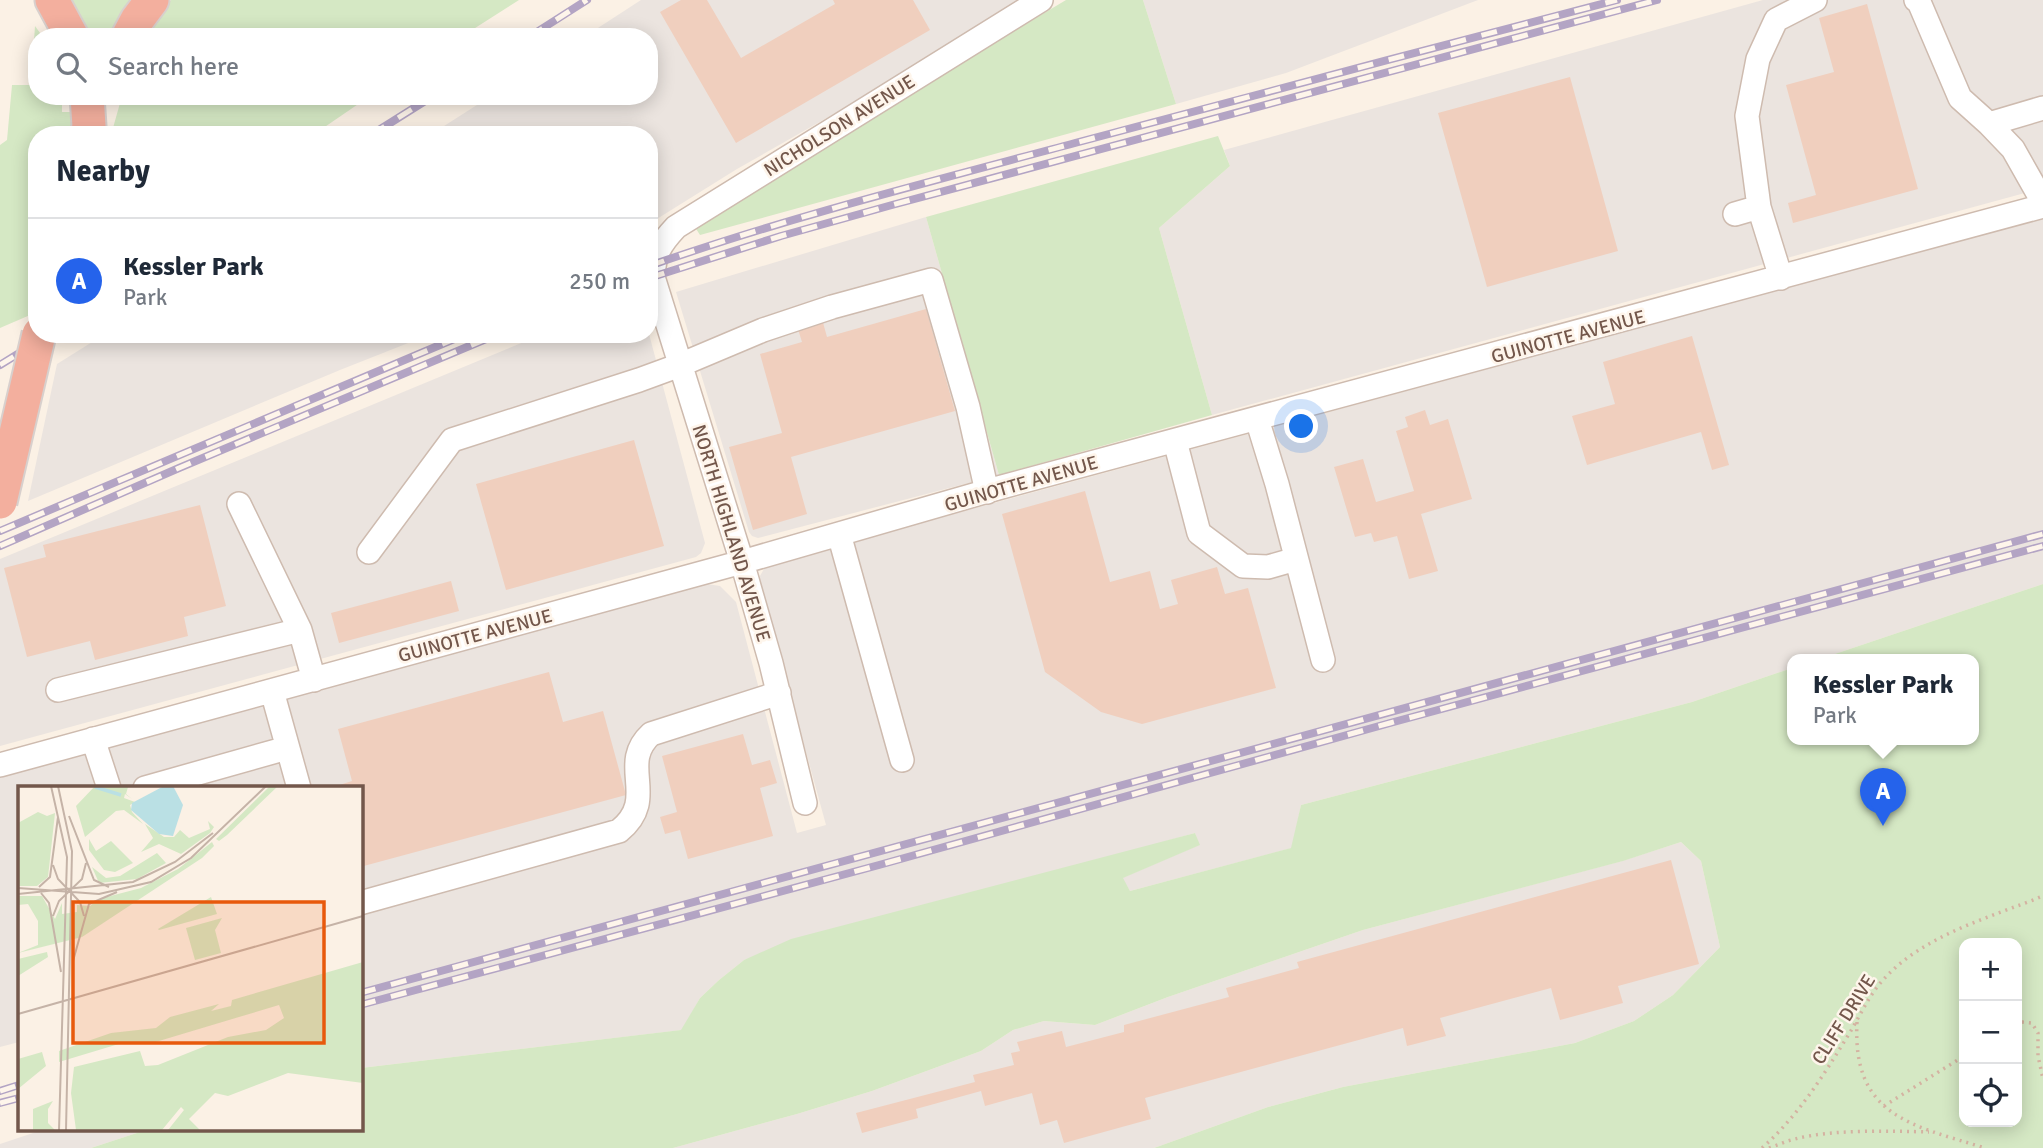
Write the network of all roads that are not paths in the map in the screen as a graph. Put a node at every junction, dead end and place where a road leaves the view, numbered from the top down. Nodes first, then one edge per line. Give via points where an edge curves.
1 (52, 0) edge
2 (152, 0) edge
3 (1815, 0) edge
4 (1916, 0) edge
5 (1030, 3) edge
6 (67, 28) edge
7 (133, 28) edge
8 (100, 105) edge
9 (2043, 108) edge
10 (88, 119) edge
11 (1989, 124) junction
12 (2043, 204) edge
13 (1759, 207) junction
14 (1735, 214) dead end
15 (658, 250) edge
16 (1781, 278) junction
17 (658, 293) edge
18 (37, 343) edge
19 (680, 365) junction
20 (1257, 419) junction
21 (1175, 441) junction
22 (987, 492) junction
23 (0, 502) edge
24 (239, 504) dead end
25 (839, 534) junction
26 (369, 551) dead end
27 (1296, 559) junction
28 (742, 562) junction
29 (300, 630) junction
30 (1323, 660) dead end
31 (314, 680) junction
32 (58, 690) dead end
33 (272, 691) junction
34 (779, 693) junction
35 (93, 739) junction
36 (287, 748) junction
37 (902, 760) dead end
38 (0, 765) edge
39 (108, 786) edge
40 (152, 786) edge
41 (298, 786) edge
42 (805, 803) dead end
43 (362, 902) edge

1 - 6 highway
2 - 7 highway
3 - 13 street via 1776,20 1758,59 1747,116
4 - 11 street via 1960,98
5 - 15 street, NICHOLSON AVENUE via 676,227
8 - 10 highway
9 - 11 street
11 - 12 street via 2013,149
12 - 16 street, GUINOTTE AVENUE
13 - 14 street
13 - 16 street
16 - 20 street, GUINOTTE AVENUE
17 - 19 street, NORTH HIGHLAND AVENUE
18 - 23 highway, bridge
19 - 22 street via 764,330 931,280
19 - 26 street via 452,440
19 - 28 street, NORTH HIGHLAND AVENUE
20 - 21 street, GUINOTTE AVENUE
20 - 27 street
21 - 22 street, GUINOTTE AVENUE
21 - 27 street via 1199,533 1243,566 1269,567
22 - 25 street, GUINOTTE AVENUE
24 - 29 street
25 - 28 street, GUINOTTE AVENUE
25 - 37 street
27 - 30 street
28 - 31 street, GUINOTTE AVENUE
28 - 34 street, NORTH HIGHLAND AVENUE
29 - 31 street
29 - 32 street
31 - 33 street, GUINOTTE AVENUE
33 - 35 street, GUINOTTE AVENUE
33 - 36 street
34 - 42 street, NORTH HIGHLAND AVENUE
34 - 43 street via 651,734 636,757 636,810 619,831
35 - 38 street, GUINOTTE AVENUE
35 - 39 street
36 - 40 street
36 - 41 street

